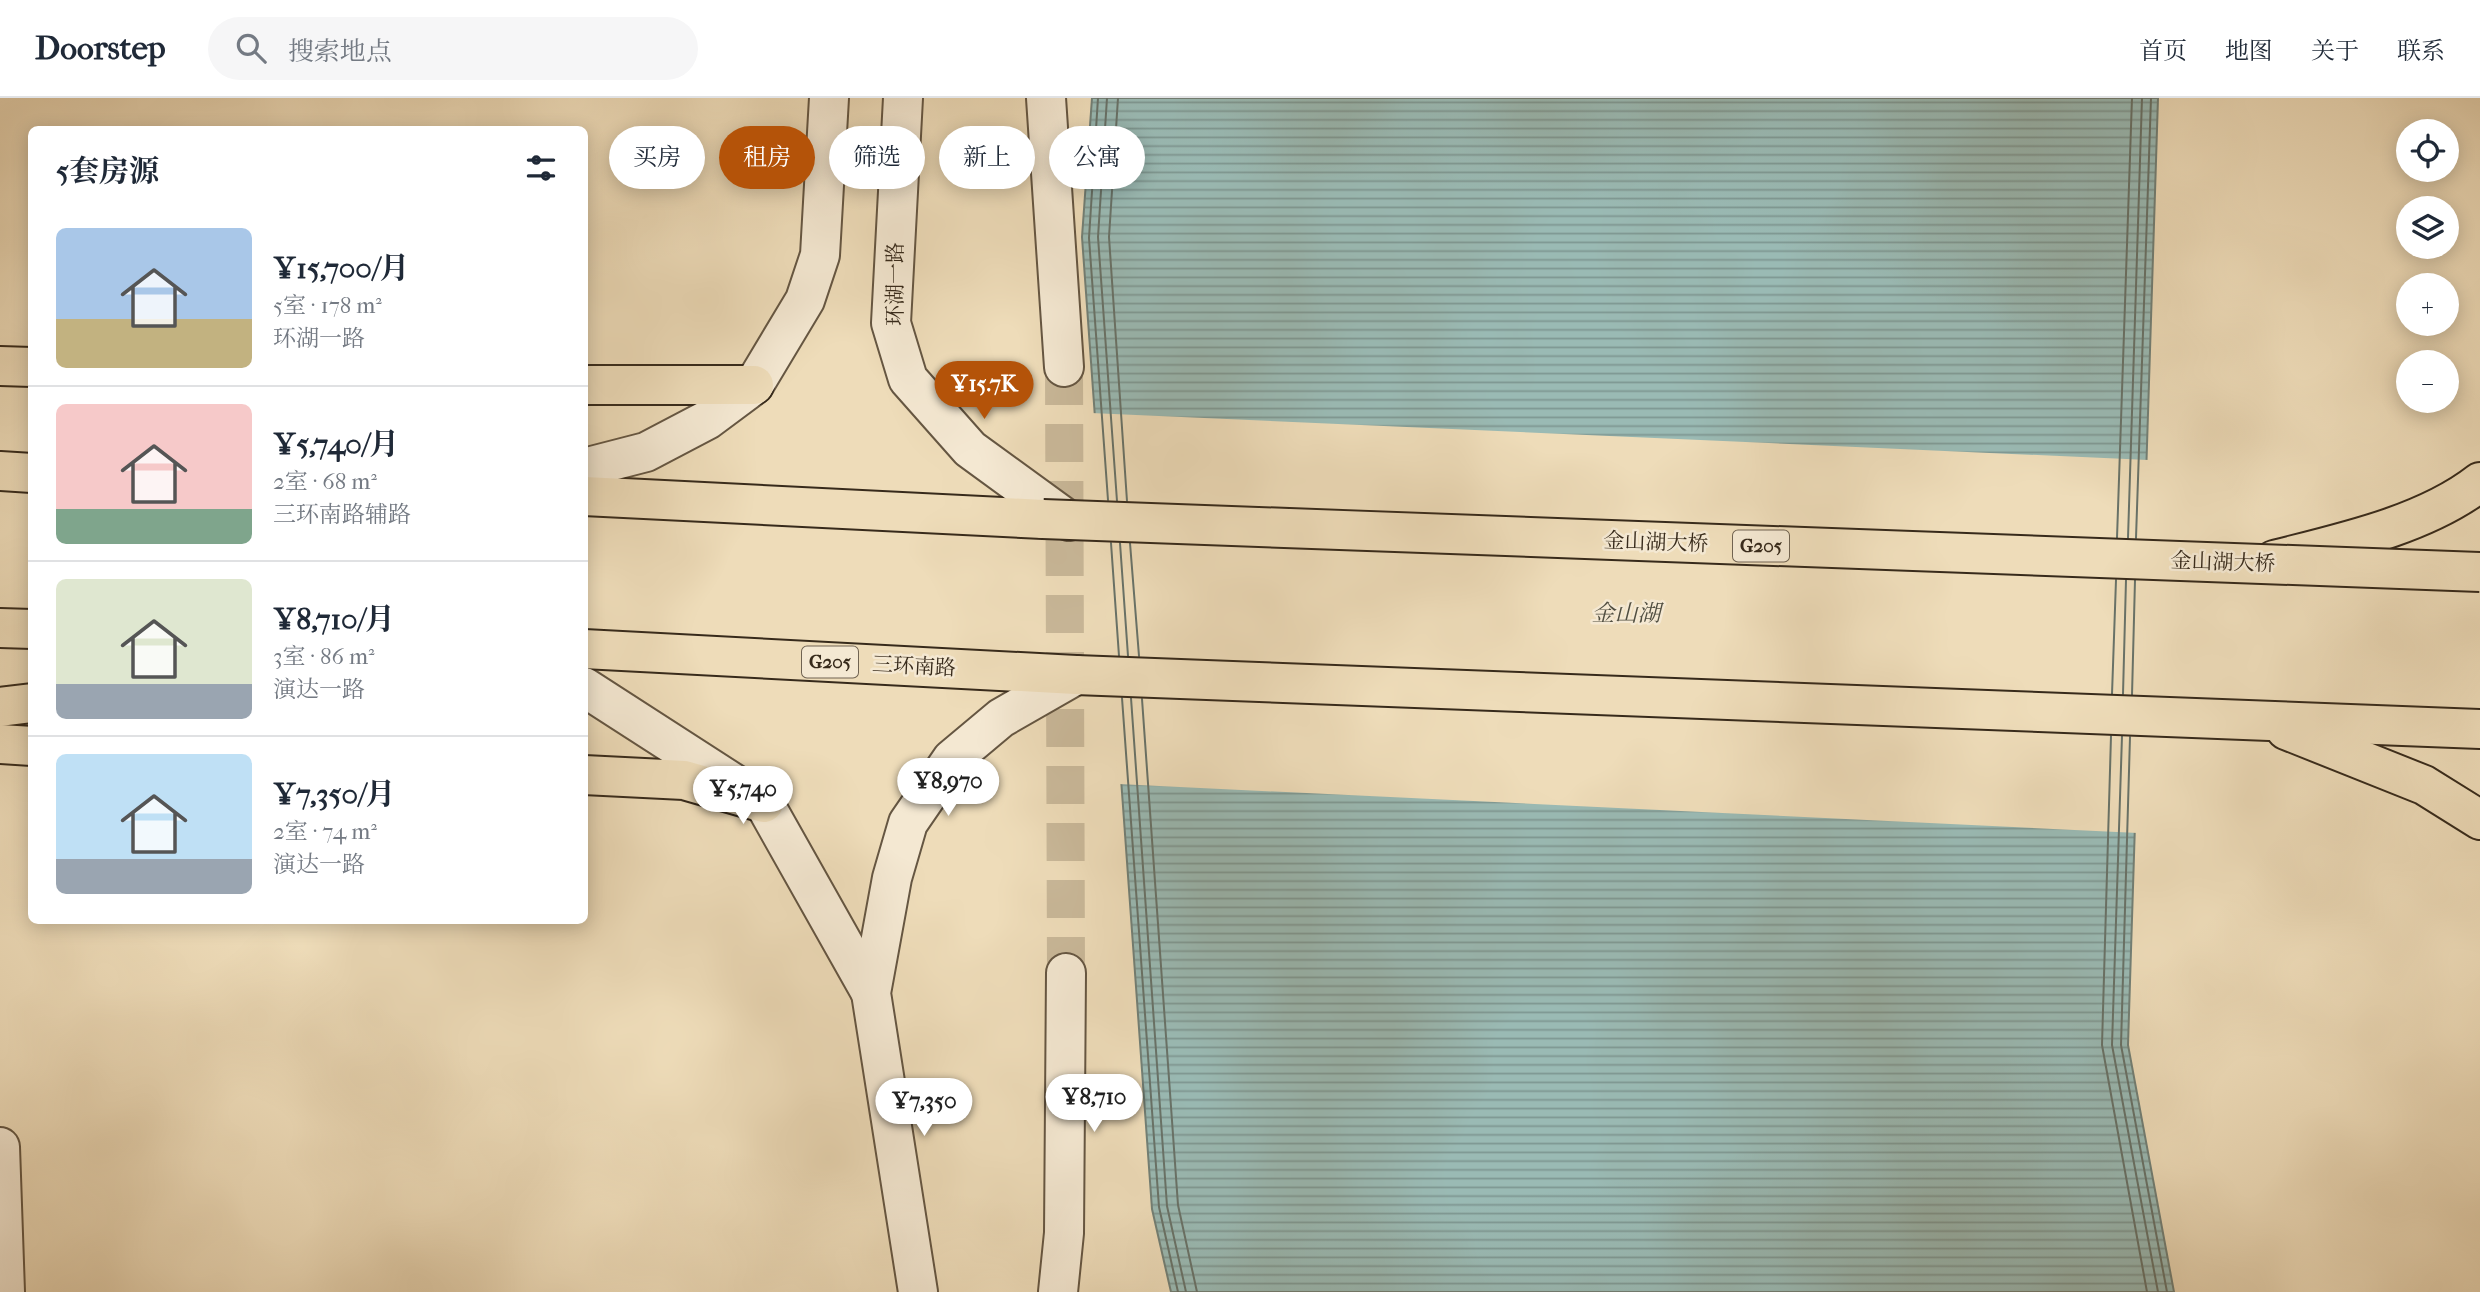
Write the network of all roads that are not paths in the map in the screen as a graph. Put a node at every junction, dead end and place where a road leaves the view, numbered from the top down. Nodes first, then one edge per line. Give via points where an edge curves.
1 (829, 98) edge
2 (903, 98) edge
3 (1046, 98) edge
4 (0, 366) edge
5 (28, 367) edge
6 (1064, 367) tunnel mouth
7 (588, 385) edge
8 (754, 385) junction
9 (588, 467) edge
10 (0, 471) edge
11 (28, 472) edge
12 (2480, 482) edge
13 (588, 496) edge
14 (1056, 520) junction
15 (2261, 564) junction
16 (2480, 572) edge
17 (0, 628) edge
18 (28, 629) edge
19 (588, 649) edge
20 (1076, 675) junction
21 (588, 690) edge
22 (28, 704) edge
23 (0, 707) edge
24 (2262, 720) junction
25 (2480, 729) edge
26 (0, 744) edge
27 (28, 746) edge
28 (588, 775) edge
29 (764, 803) junction
30 (2480, 820) edge
31 (1066, 973) tunnel mouth
32 (871, 993) junction
33 (0, 1147) edge
34 (5, 1292) edge
35 (918, 1292) edge
36 (1058, 1292) edge

1 - 8 street via 820,255 805,300
2 - 14 street, 环湖一路 via 891,323 908,379 970,449
3 - 6 street
4 - 5 main road
7 - 8 main road
8 - 9 street via 707,420 646,452
10 - 11 main road
12 - 15 main road via 2462,496 2375,534
13 - 14 main road, G205
14 - 15 main road, 金山湖大桥 / G205, bridge
15 - 16 main road, 金山湖大桥 / G205, bridge
17 - 18 main road
19 - 20 main road, 三环南路 / G205
20 - 24 main road, G205
20 - 32 street via 1001,718 952,759 908,823 892,878
21 - 29 street
22 - 23 main road
24 - 25 main road, G205
24 - 30 main road via 2424,785
26 - 27 main road
28 - 29 main road via 684,780
29 - 32 street
31 - 36 street via 1064,1233
32 - 35 street
33 - 34 street

